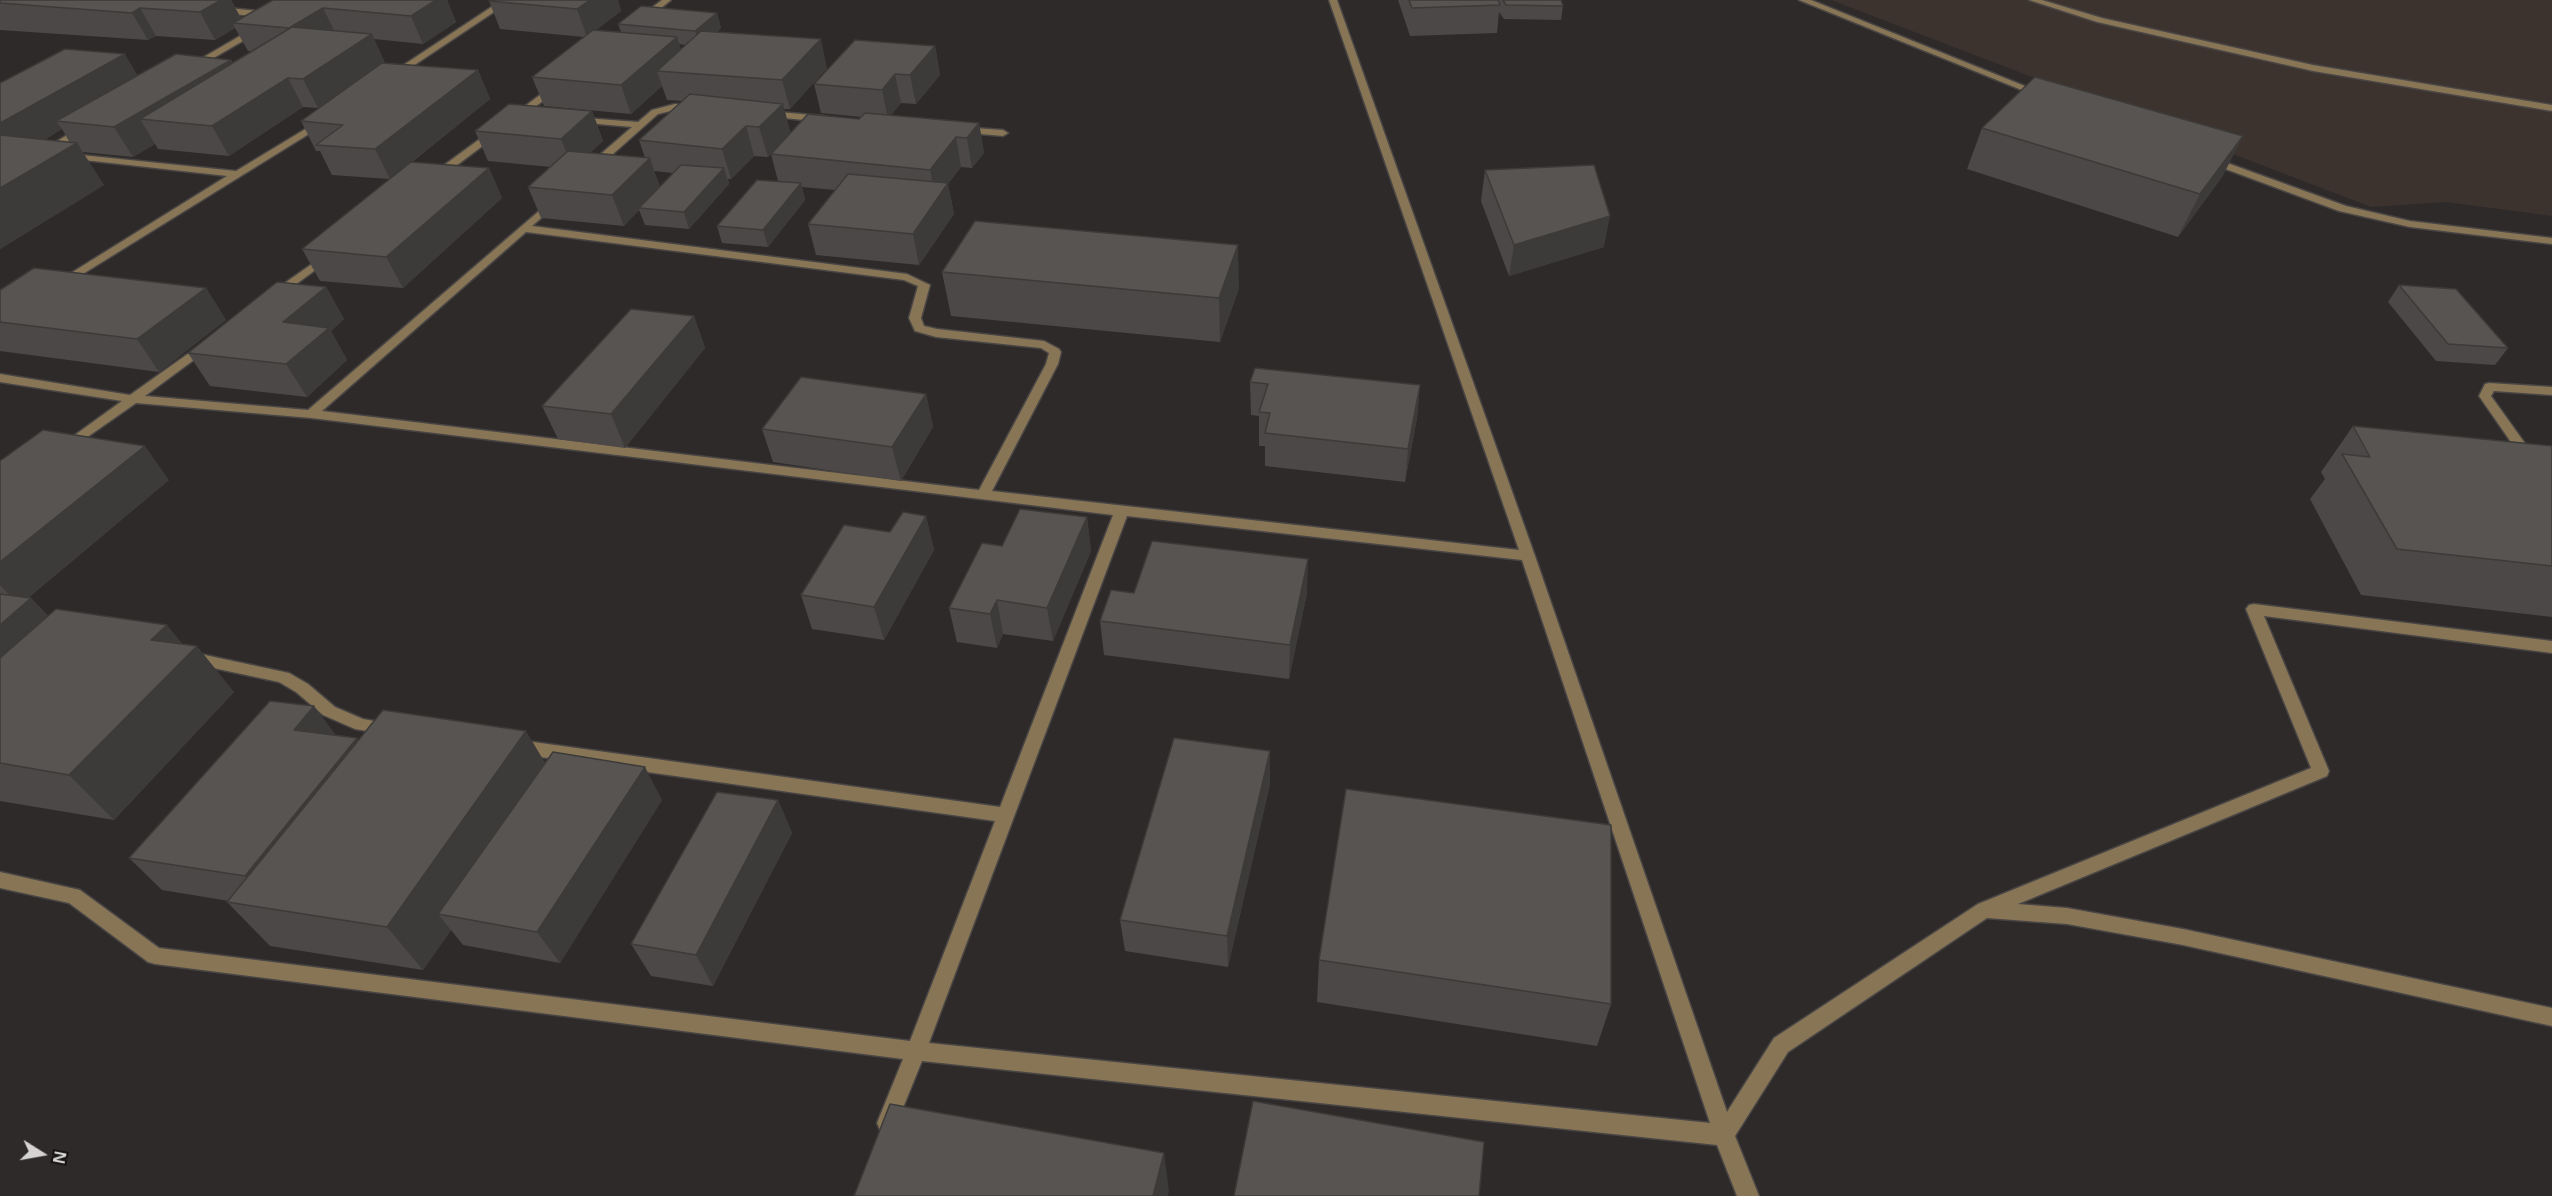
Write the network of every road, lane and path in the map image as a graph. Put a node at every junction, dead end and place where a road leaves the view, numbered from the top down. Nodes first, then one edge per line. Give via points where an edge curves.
1 (508, 0) edge
2 (667, 0) edge
3 (1333, 0) edge
4 (1803, 0) edge
5 (2032, 0) edge
6 (208, 10) edge
7 (631, 28) edge
8 (176, 75) edge
9 (566, 78) edge
10 (381, 83) edge
11 (2050, 99) edge
12 (2552, 108) edge
13 (710, 110) edge
14 (757, 113) edge
15 (333, 115) edge
16 (564, 118) edge
17 (839, 120) edge
18 (94, 123) edge
19 (641, 125) junction
20 (945, 128) edge
21 (1003, 133) dead end
22 (2194, 154) edge
23 (239, 174) junction
24 (582, 176) edge
25 (426, 183) edge
26 (565, 191) edge
27 (523, 228) junction
28 (2552, 241) edge
29 (341, 246) edge
30 (48, 292) edge
31 (266, 301) edge
32 (219, 336) edge
33 (0, 378) edge
34 (2552, 391) edge
35 (134, 399) junction
36 (311, 414) junction
37 (57, 454) edge
38 (2552, 491) edge
39 (983, 495) junction
40 (1122, 511) junction
41 (1528, 556) junction
42 (2552, 647) edge
43 (170, 653) edge
44 (408, 731) edge
45 (502, 744) edge
46 (1006, 815) junction
47 (0, 880) edge
48 (1984, 910) junction
49 (2552, 1017) edge
50 (916, 1052) junction
51 (1724, 1135) junction
52 (878, 1144) edge
53 (1748, 1196) edge

1 - 10 street
2 - 7 street
3 - 41 street
4 - 11 street
5 - 12 street via 2100,20 2313,68
6 - 8 street via 279,16
9 - 25 street via 526,115
13 - 19 street via 675,107 655,112
14 - 17 street
15 - 23 street
16 - 19 street
18 - 23 street via 38,155
19 - 24 street
20 - 21 street
22 - 28 street via 2343,209 2410,224
23 - 30 street
26 - 27 street
27 - 36 street
27 - 39 street via 907,277 924,285 915,318 919,328 1044,345 1055,352 1052,364
29 - 31 street
32 - 35 street
33 - 35 street
34 - 38 street via 2489,387 2485,396
35 - 36 street
35 - 37 street
36 - 39 street
39 - 40 street
40 - 41 street
40 - 46 street
41 - 51 street
42 - 48 street via 2254,609 2321,771
43 - 44 street via 283,677 329,711 361,725
45 - 46 street
46 - 50 street
47 - 50 street via 74,896 155,956
48 - 49 street via 2067,916 2183,937
48 - 51 street via 1781,1045
50 - 51 street
50 - 52 street
51 - 53 street

